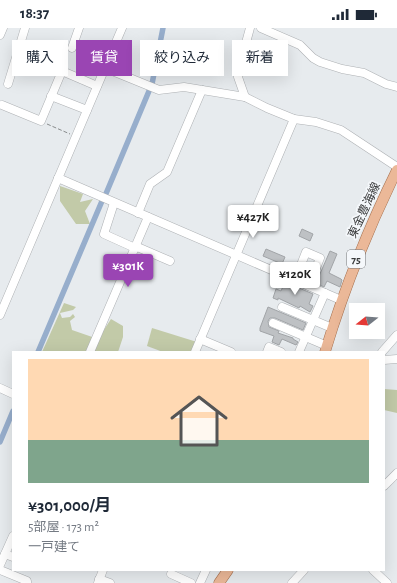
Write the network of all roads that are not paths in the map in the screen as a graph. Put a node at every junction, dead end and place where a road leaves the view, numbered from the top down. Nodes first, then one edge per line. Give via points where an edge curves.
1 (2, 28) edge
2 (25, 28) edge
3 (79, 28) edge
4 (122, 28) edge
5 (250, 28) edge
6 (261, 28) edge
7 (0, 35) edge
8 (117, 40) edge
9 (72, 48) dead end
10 (101, 76) edge
11 (125, 76) edge
12 (8, 84) dead end
13 (97, 86) junction
14 (397, 87) edge
15 (202, 90) junction
16 (51, 96) junction
17 (245, 97) junction
18 (2, 105) dead end
19 (87, 110) junction
20 (294, 119) junction
21 (397, 167) edge
22 (397, 170) edge
23 (58, 178) junction
24 (114, 203) junction
25 (138, 213) junction
26 (148, 217) junction
27 (135, 247) junction
28 (236, 255) junction
29 (170, 261) dead end
30 (295, 280) junction
31 (309, 286) junction
32 (324, 293) junction
33 (341, 300) junction
34 (282, 307) dead end
35 (0, 315) edge
36 (313, 320) junction
37 (273, 323) dead end
38 (332, 328) junction
39 (397, 335) edge
40 (306, 337) junction
41 (200, 339) junction
42 (328, 350) edge
43 (90, 351) edge
44 (194, 351) edge
45 (229, 351) edge
46 (267, 351) edge
47 (279, 351) edge
48 (299, 351) edge
49 (383, 351) edge
50 (397, 359) edge
51 (385, 360) edge
52 (0, 388) edge
53 (12, 394) edge
54 (397, 472) edge
55 (385, 485) edge
56 (12, 538) edge
57 (5, 554) junction
58 (12, 557) edge
59 (0, 565) edge
60 (0, 570) edge
61 (103, 571) edge
62 (206, 571) edge
63 (227, 571) edge
64 (303, 571) edge
65 (374, 571) edge
66 (171, 574) dead end
67 (98, 581) edge
68 (27, 583) edge
69 (110, 583) edge
70 (191, 583) edge
71 (200, 583) edge
72 (219, 583) edge
73 (292, 583) edge
74 (387, 583) edge

1 - 7 street
2 - 12 street
3 - 9 street
4 - 8 street
5 - 17 street via 238,72
6 - 14 street via 300,45 320,62 364,73
10 - 13 street
11 - 15 street via 159,90 184,87
13 - 16 street via 62,71
13 - 19 street
15 - 17 street
15 - 25 street via 167,172 150,184
16 - 18 street via 41,121
16 - 19 street
17 - 20 street
19 - 23 street
20 - 21 street via 316,122 341,130
20 - 28 street
22 - 33 main road, 東金豊海線 / 75
23 - 24 street
23 - 35 street
24 - 25 street
24 - 27 street via 104,234
25 - 26 street
26 - 27 street
26 - 28 street
27 - 29 street
27 - 43 street
28 - 30 street
28 - 41 street
30 - 31 street
30 - 31 street via 306,252 320,258
31 - 32 street
32 - 33 street
32 - 36 street
33 - 38 main road, 東金豊海線 / 75
34 - 36 street
36 - 38 street
36 - 40 street
37 - 40 street
38 - 42 main road, 東金豊海線 / 75
39 - 49 street
40 - 42 street
40 - 48 street
41 - 44 street
41 - 45 street
46 - 47 street via 269,347
50 - 51 street
52 - 53 street
54 - 55 street
56 - 57 street
57 - 58 street
57 - 59 street
60 - 68 street
61 - 67 street
62 - 71 street
63 - 72 main road
64 - 73 street
65 - 74 street
66 - 70 street
67 - 69 street

